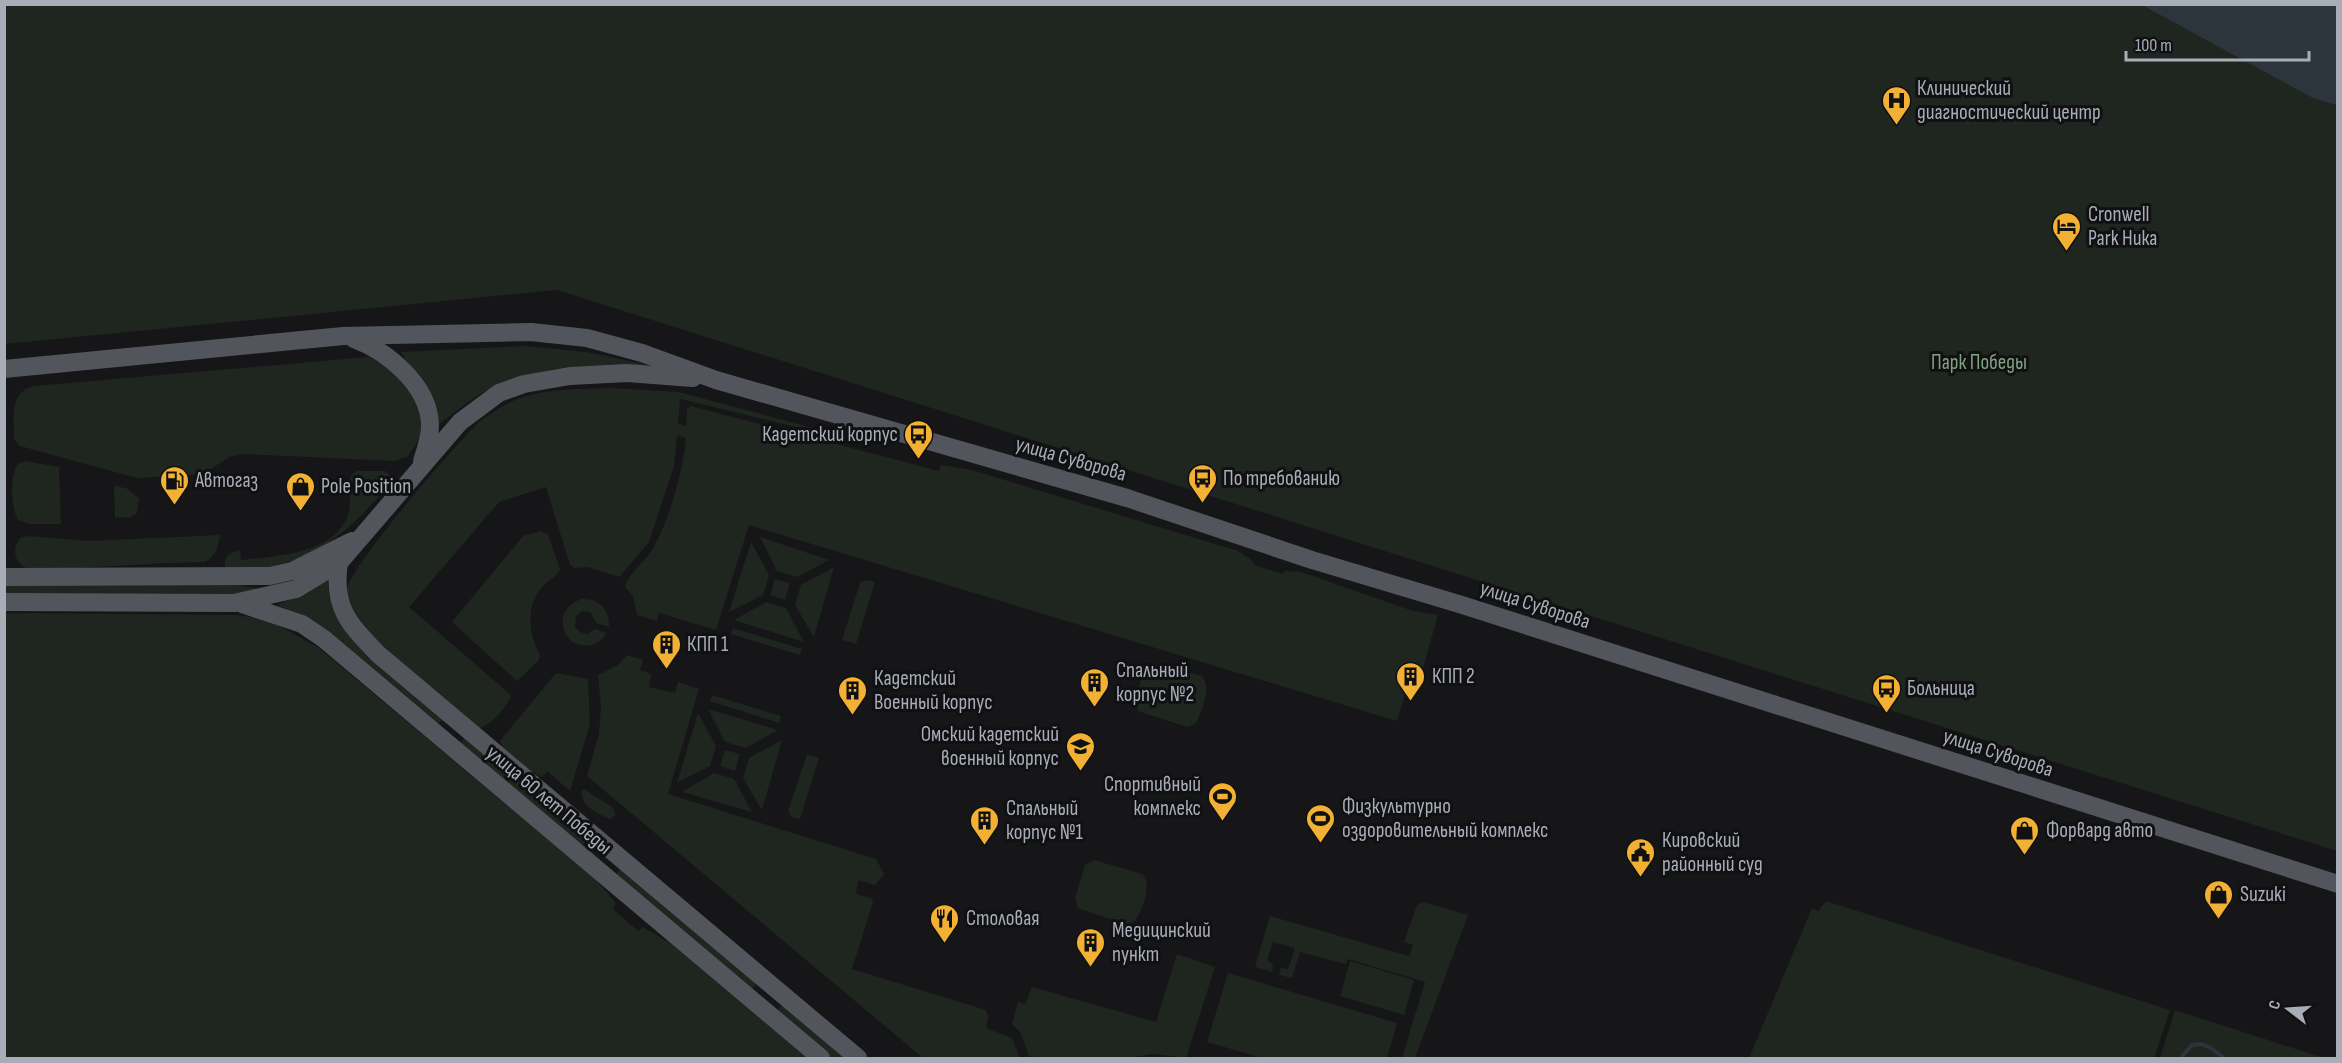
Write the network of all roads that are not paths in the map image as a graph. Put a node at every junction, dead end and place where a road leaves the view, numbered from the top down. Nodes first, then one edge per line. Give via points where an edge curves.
1 (344, 336) junction
2 (4, 369) edge
3 (716, 380) junction
4 (419, 468) junction
5 (359, 537) junction
6 (339, 563) junction
7 (4, 577) edge
8 (4, 602) edge
9 (234, 603) junction
10 (458, 722) junction
11 (443, 741) junction
12 (612, 851) junction
13 (596, 870) junction
14 (2337, 884) edge
15 (775, 988) junction
16 (759, 1007) junction
17 (821, 1059) edge
18 (858, 1059) edge

1 - 2 main road
1 - 3 main road via 531,332 587,338
1 - 4 main road via 392,358 411,380 430,423 428,444
3 - 4 main road via 627,373 570,376 524,384 499,393 476,408
3 - 14 main road, улица Суворова via 1127,498
4 - 5 main road
5 - 6 main road
5 - 7 main road via 292,571 270,576
6 - 9 main road via 297,589
6 - 10 main road, улица 60 лет Победы via 336,589 348,620 378,654
8 - 9 main road
9 - 11 main road, улица 60 лет Победы via 302,624
10 - 11 main road
10 - 12 main road, улица 60 лет Победы
11 - 13 main road, улица 60 лет Победы
12 - 13 main road
12 - 15 main road, улица 60 лет Победы
13 - 16 main road, улица 60 лет Победы
15 - 16 main road
15 - 18 main road, улица 60 лет Победы
16 - 17 main road, улица 60 лет Победы

